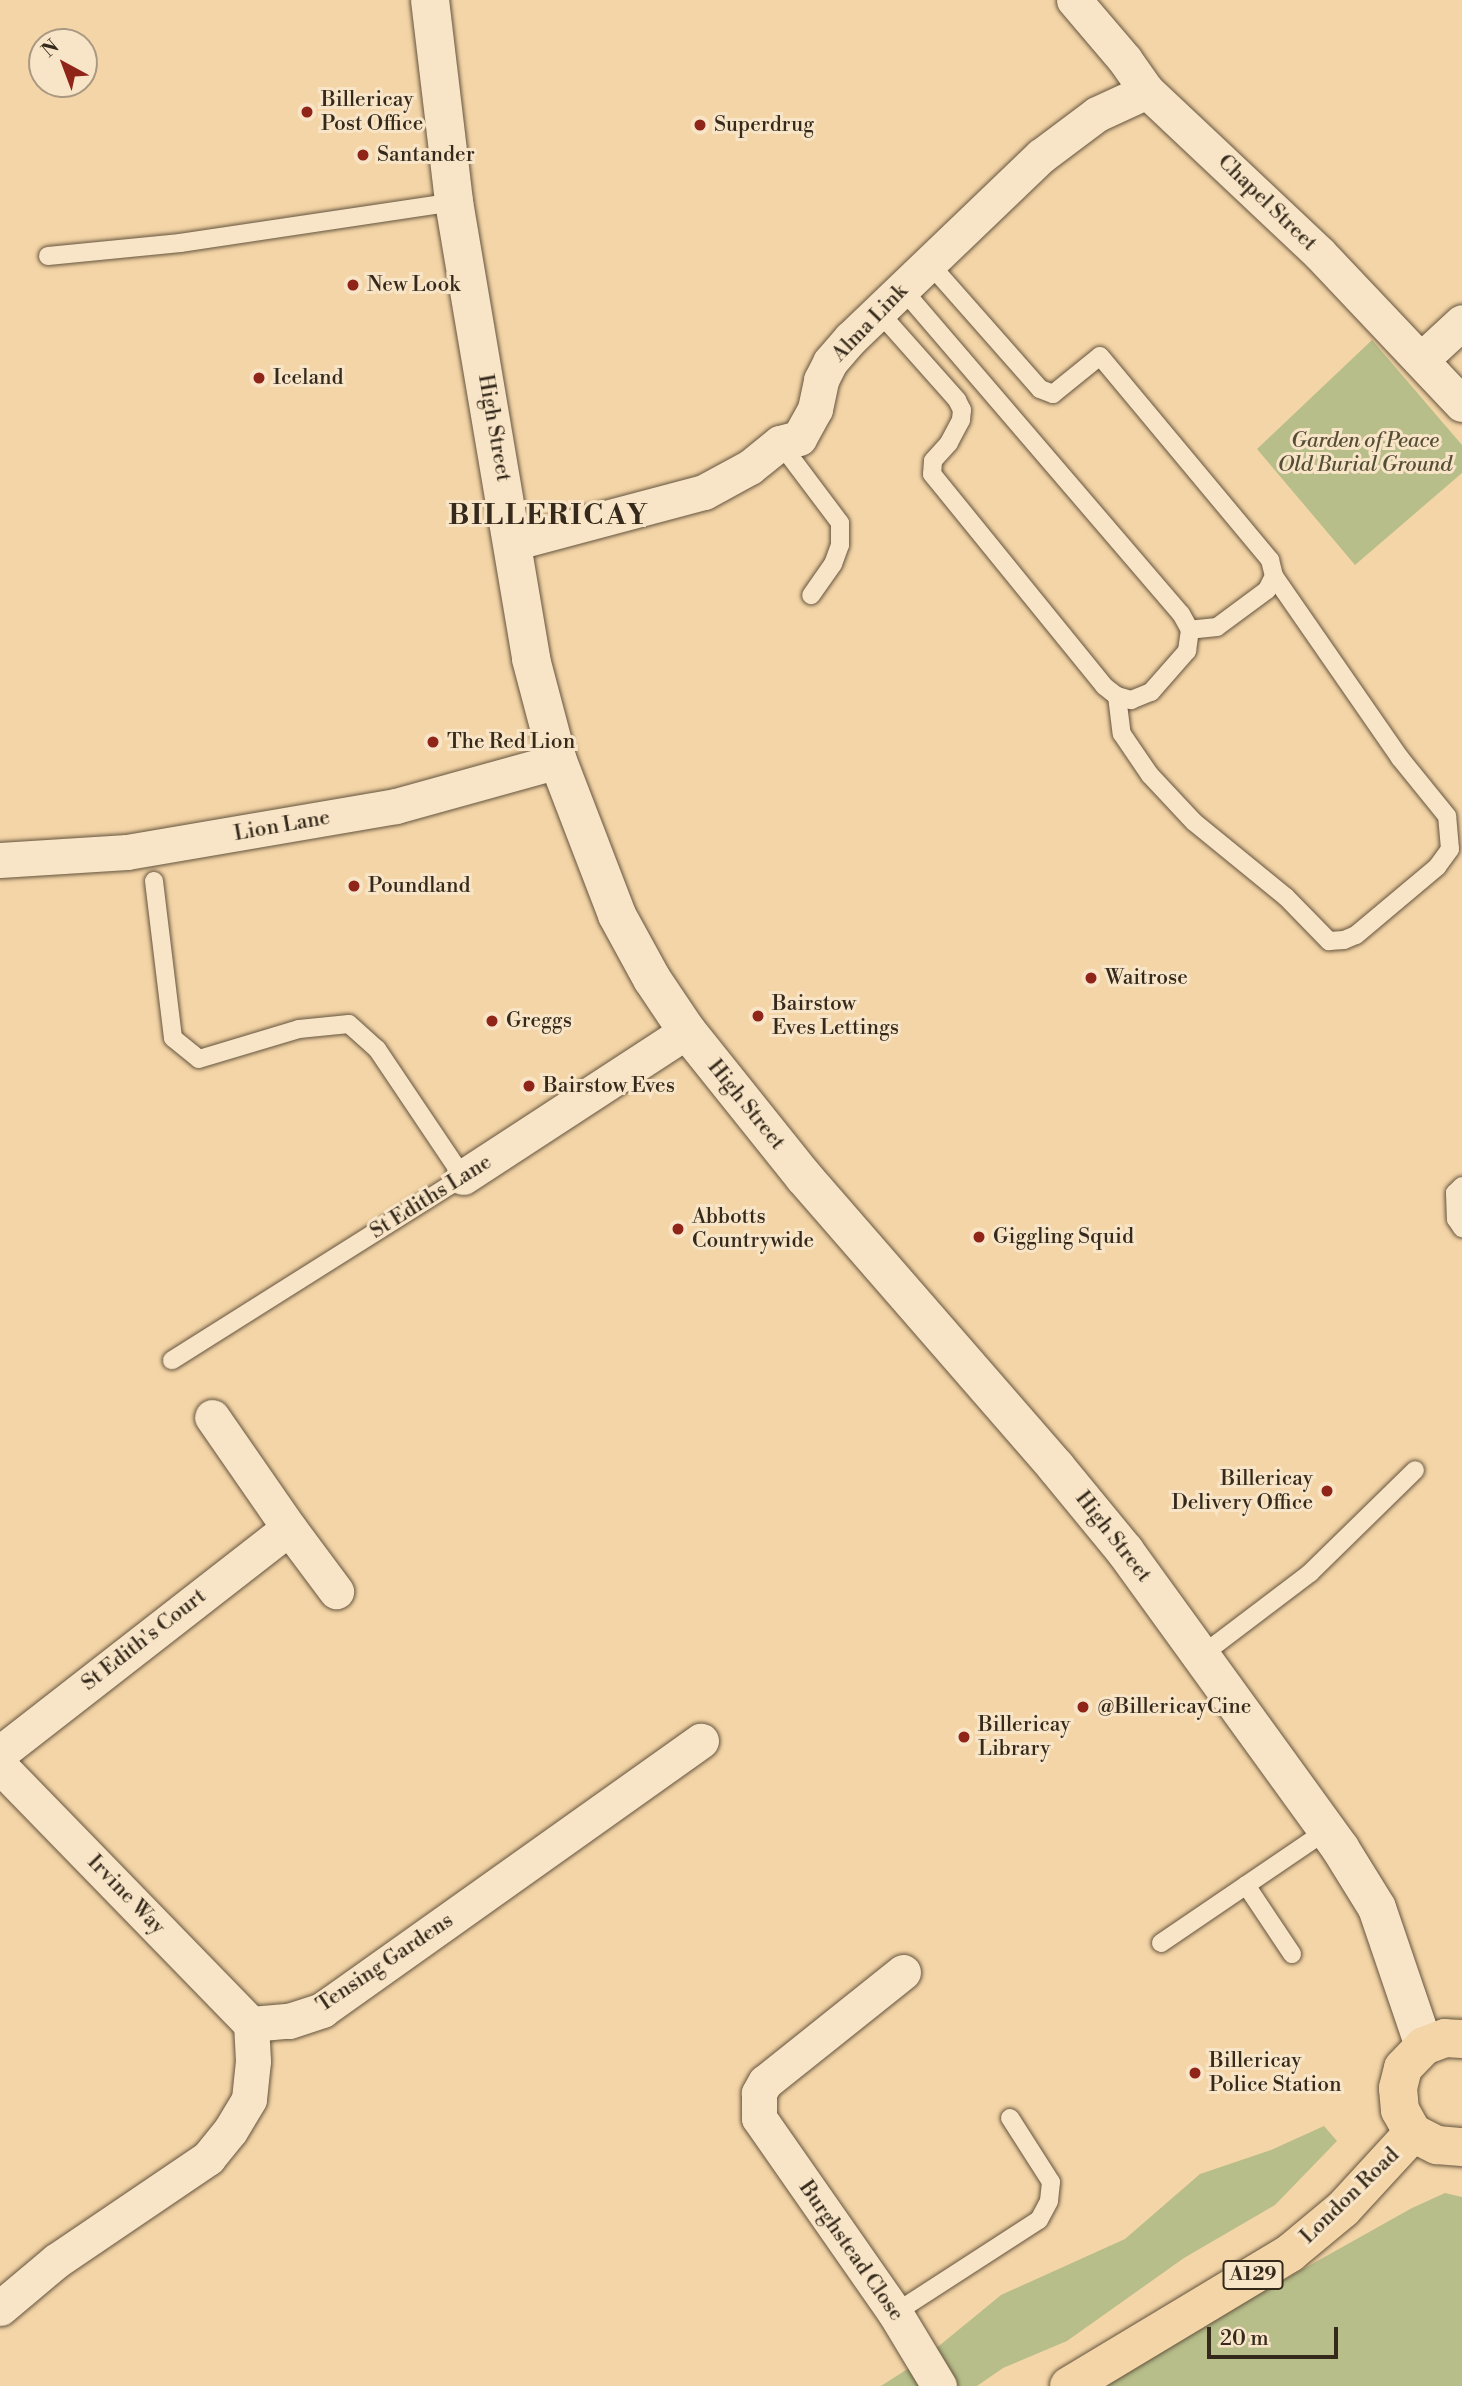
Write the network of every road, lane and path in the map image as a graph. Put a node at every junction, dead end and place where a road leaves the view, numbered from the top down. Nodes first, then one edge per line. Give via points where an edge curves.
1 (430, 0) edge
2 (1074, 0) edge
3 (1147, 91) junction
4 (454, 202) junction
5 (48, 256) dead end
6 (929, 263) junction
7 (890, 301) junction
8 (1462, 322) edge
9 (1422, 359) junction
10 (1462, 404) edge
11 (780, 443) junction
12 (512, 543) junction
13 (1274, 576) junction
14 (811, 595) dead end
15 (1190, 630) junction
16 (1117, 696) junction
17 (558, 761) junction
18 (0, 860) edge
19 (154, 881) dead end
20 (687, 1031) junction
21 (463, 1177) junction
22 (1462, 1186) edge
23 (1462, 1228) edge
24 (172, 1360) dead end
25 (212, 1417) dead end
26 (1415, 1470) dead end
27 (289, 1528) junction
28 (337, 1591) dead end
29 (1202, 1655) junction
30 (701, 1741) dead end
31 (0, 1752) edge
32 (0, 1766) edge
33 (1327, 1830) junction
34 (1246, 1885) junction
35 (1161, 1943) dead end
36 (1292, 1954) dead end
37 (903, 1972) dead end
38 (251, 2024) junction
39 (1462, 2039) edge
40 (1424, 2046) junction
41 (1010, 2118) dead end
42 (1413, 2133) junction
43 (1462, 2147) edge
44 (0, 2308) edge
45 (895, 2314) junction
46 (939, 2386) edge
47 (1069, 2386) edge

1 - 4 main road, High Street
2 - 3 street, Chapel Street
3 - 6 street, Alma Link via 1097,114 1041,156
3 - 9 street, Chapel Street via 1303,237
4 - 5 lane via 180,243
4 - 12 main road, High Street
6 - 7 street, Alma Link
6 - 13 lane via 1040,388 1053,394 1100,356 1270,560
7 - 11 street, Alma Link via 830,362 809,424 799,438
7 - 15 lane via 1181,614
7 - 16 lane via 962,410 949,443 933,461 932,474 1104,686
8 - 9 street
9 - 10 street, Chapel Street
11 - 12 street, Alma Link via 750,467 704,492
11 - 14 lane via 840,523 840,545
12 - 17 main road, High Street via 531,659
13 - 15 lane via 1267,590 1217,627
13 - 16 lane via 1400,758 1447,816 1451,849 1437,867 1356,935 1329,941 1286,897 1194,822 1150,775 1122,734
15 - 16 lane via 1187,651 1151,692 1132,700
17 - 18 street, Lion Lane via 396,806 127,852
17 - 20 main road, High Street via 617,915
19 - 21 lane via 173,1038 199,1059 299,1029 349,1024 377,1049
20 - 21 street, St Ediths Lane
20 - 29 main road, High Street via 804,1177 1056,1467
21 - 24 lane, St Ediths Lane
22 - 23 lane via 1455,1193 1456,1219
25 - 27 street
26 - 29 lane via 1310,1573
27 - 28 street
27 - 31 street, St Edith's Court
29 - 33 main road, High Street
30 - 38 street, Tensing Gardens via 322,2010 289,2021
32 - 38 street, Irvine Way
33 - 34 lane
33 - 40 main road, High Street via 1377,1909
34 - 35 lane
34 - 36 lane
37 - 45 street, Burghstead Close via 765,2082 759,2093 759,2118
38 - 44 street via 249,2099 208,2158 75,2248
39 - 40 main road via 1446,2038
40 - 42 main road via 1403,2068 1398,2088 1400,2110
41 - 45 lane via 1051,2182 1049,2201 1039,2220
42 - 43 main road via 1437,2145
42 - 47 main road, London Road / A129 via 1343,2208 1290,2253
45 - 46 street, Burghstead Close

